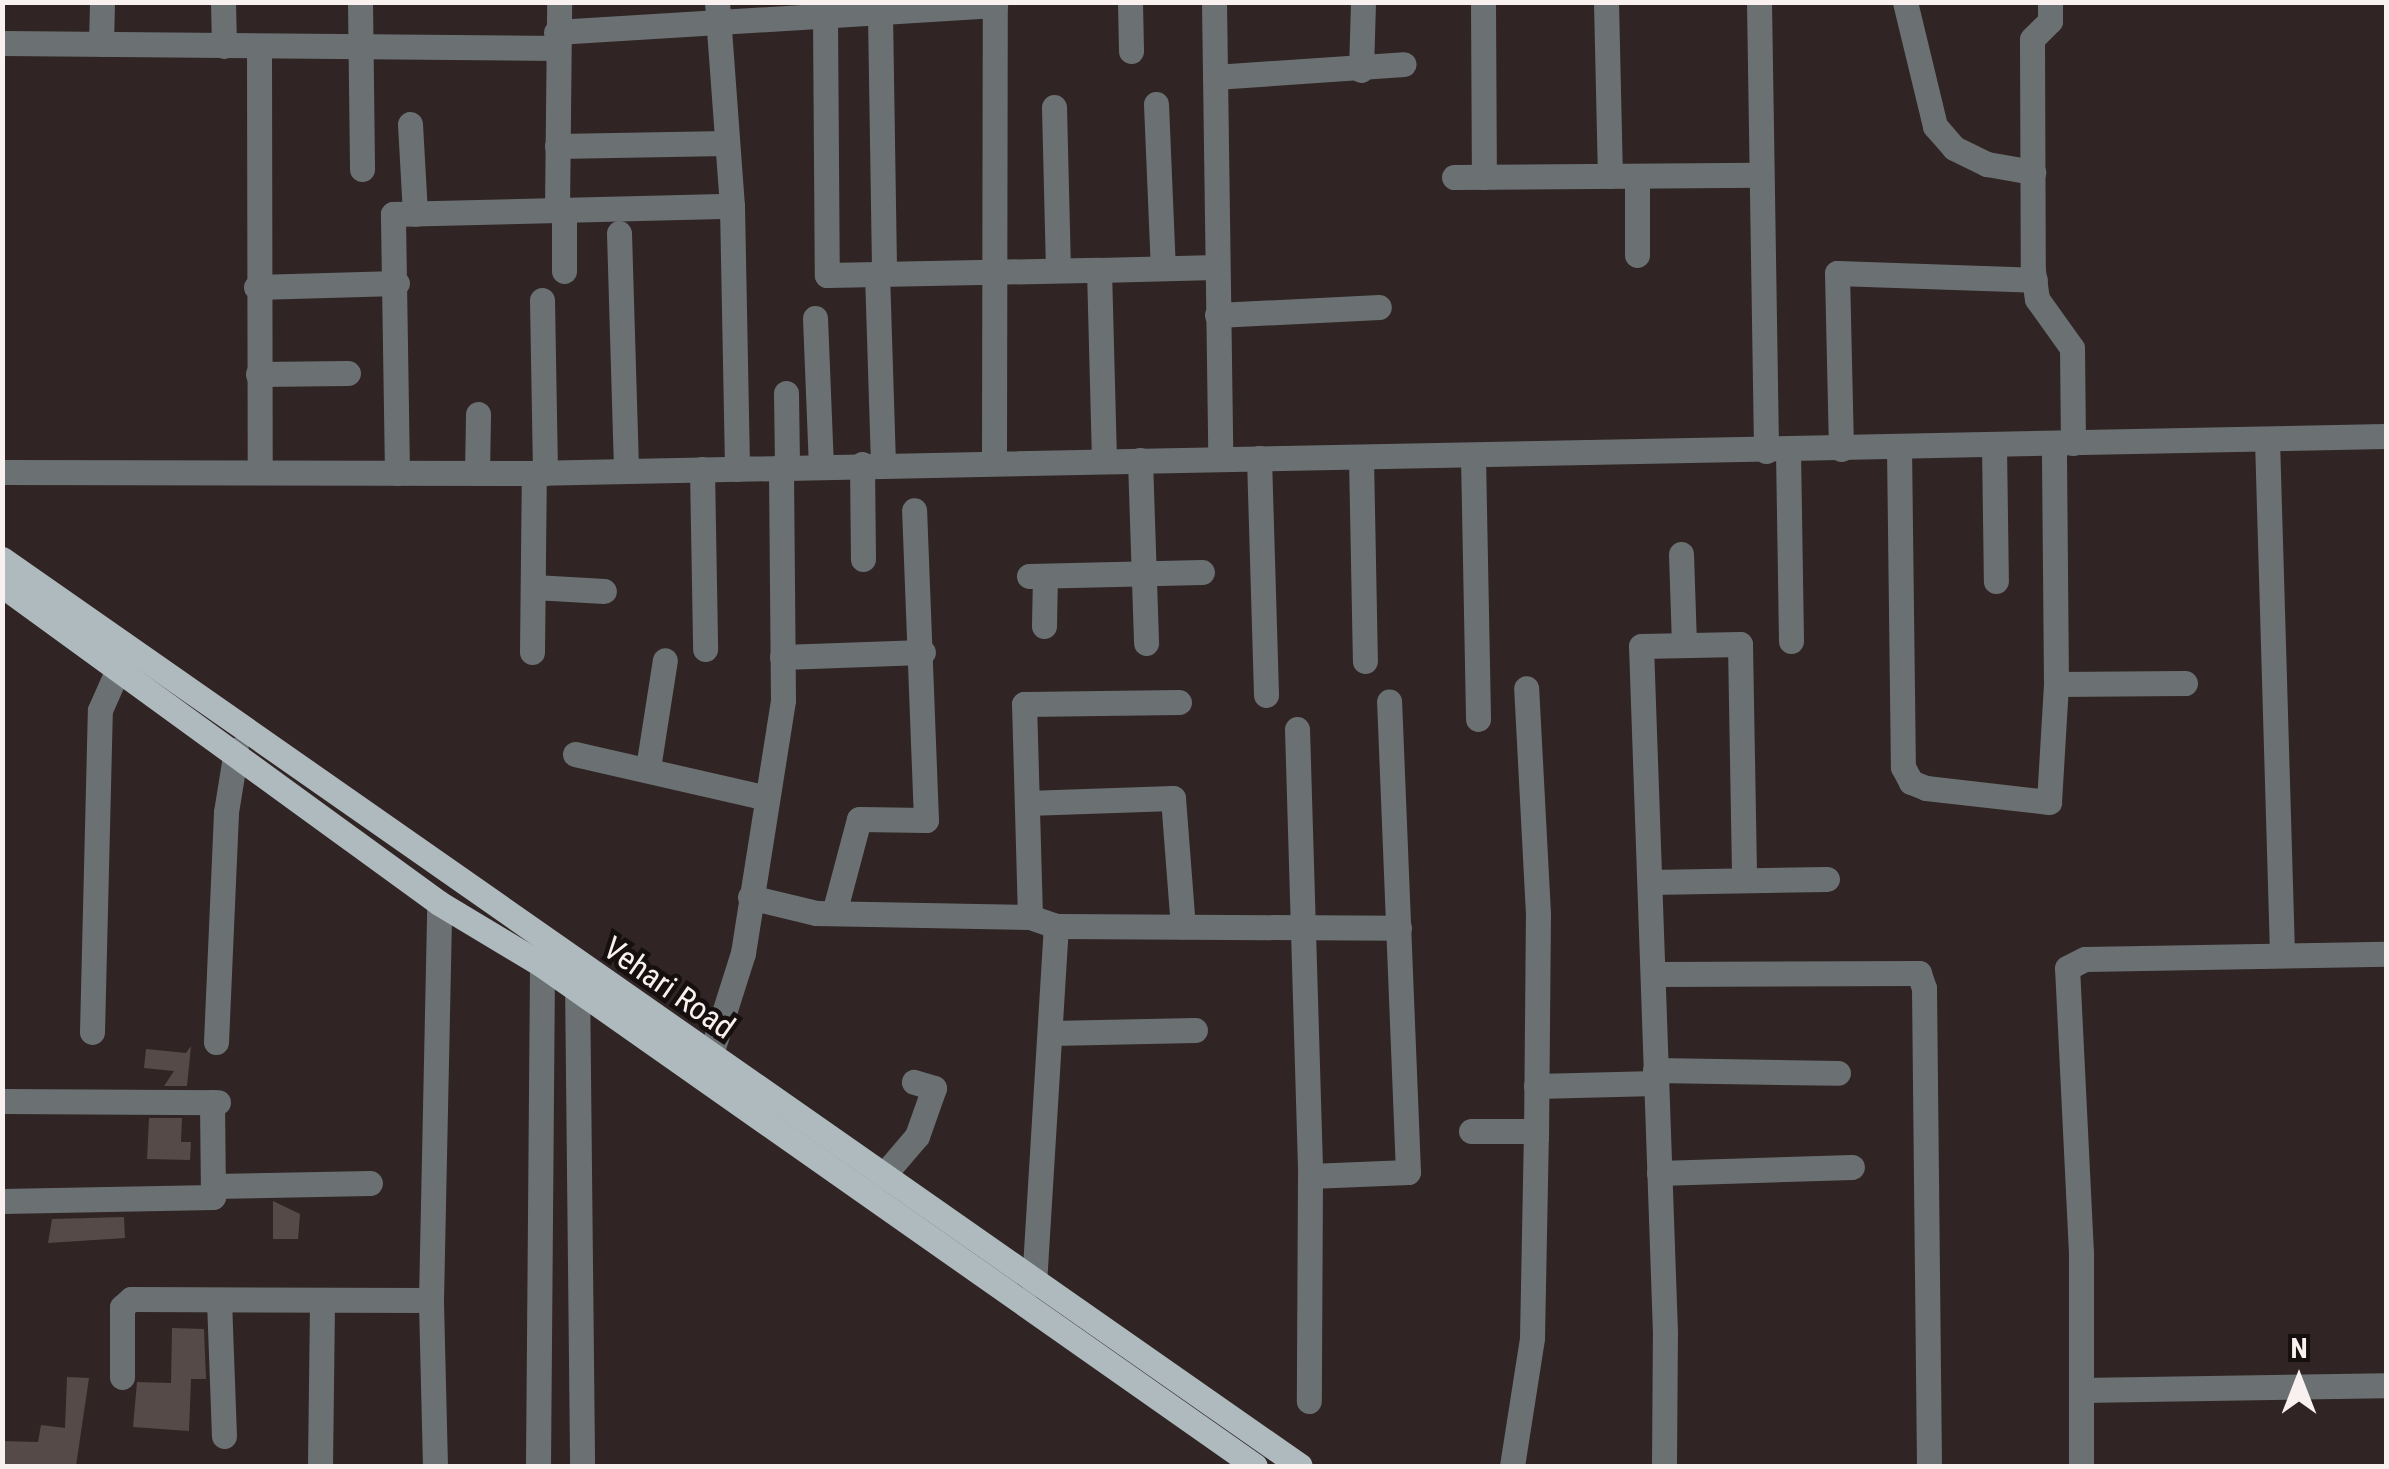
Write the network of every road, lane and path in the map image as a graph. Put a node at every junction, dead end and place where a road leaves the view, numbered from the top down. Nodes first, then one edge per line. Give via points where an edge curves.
1 (102, 2) edge
2 (223, 2) edge
3 (360, 2) edge
4 (559, 2) edge
5 (1130, 2) edge
6 (1214, 2) edge
7 (1363, 2) edge
8 (1483, 2) edge
9 (1606, 2) edge
10 (1758, 2) edge
11 (1906, 2) edge
12 (2050, 2) edge
13 (996, 4) edge
14 (880, 13) junction
15 (716, 14) edge
16 (825, 17) junction
17 (557, 40) junction
18 (2, 42) edge
19 (101, 44) junction
20 (224, 46) junction
21 (259, 46) junction
22 (361, 48) junction
23 (1131, 51) dead end
24 (1404, 64) dead end
25 (1361, 70) junction
26 (1215, 76) junction
27 (1156, 104) dead end
28 (1054, 107) dead end
29 (410, 124) dead end
30 (727, 143) junction
31 (557, 146) junction
32 (362, 168) dead end
33 (2033, 172) junction
34 (1761, 174) junction
35 (1610, 176) junction
36 (1637, 176) junction
37 (1454, 177) dead end
38 (1484, 177) junction
39 (732, 206) junction
40 (560, 210) junction
41 (415, 214) junction
42 (618, 232) dead end
43 (1637, 255) dead end
44 (1216, 267) junction
45 (997, 268) junction
46 (1163, 268) junction
47 (1058, 269) junction
48 (1099, 270) junction
49 (564, 271) dead end
50 (881, 273) junction
51 (2035, 280) junction
52 (397, 282) junction
53 (256, 287) junction
54 (542, 300) dead end
55 (1379, 307) dead end
56 (1217, 314) junction
57 (815, 318) dead end
58 (348, 372) dead end
59 (258, 374) junction
60 (786, 392) dead end
61 (478, 414) dead end
62 (2386, 436) edge
63 (2267, 439) junction
64 (2064, 444) junction
65 (1994, 445) junction
66 (1899, 448) junction
67 (1841, 449) junction
68 (1777, 450) junction
69 (1473, 456) junction
70 (1362, 457) junction
71 (1260, 458) junction
72 (1220, 459) junction
73 (1104, 460) junction
74 (1140, 460) junction
75 (994, 462) junction
76 (872, 464) junction
77 (821, 465) junction
78 (784, 466) junction
79 (737, 468) junction
80 (702, 469) junction
81 (626, 471) junction
82 (2, 472) edge
83 (260, 472) junction
84 (397, 473) junction
85 (477, 473) junction
86 (540, 473) junction
87 (914, 510) dead end
88 (1681, 554) dead end
89 (863, 558) dead end
90 (2, 559) edge
91 (1202, 572) dead end
92 (1144, 574) junction
93 (1996, 581) dead end
94 (2, 586) edge
95 (534, 587) junction
96 (604, 591) dead end
97 (1044, 626) dead end
98 (1146, 642) dead end
99 (1791, 642) dead end
100 (1684, 645) junction
101 (705, 649) dead end
102 (532, 652) dead end
103 (923, 652) junction
104 (782, 656) junction
105 (665, 660) dead end
106 (1366, 661) dead end
107 (119, 667) junction
108 (2185, 682) dead end
109 (2056, 684) junction
110 (1526, 688) dead end
111 (1266, 695) dead end
112 (1389, 701) dead end
113 (1179, 702) dead end
114 (1478, 719) dead end
115 (1297, 729) dead end
116 (236, 750) junction
117 (575, 754) dead end
118 (648, 768) junction
119 (767, 798) junction
120 (1027, 803) junction
121 (1744, 880) junction
122 (1827, 880) dead end
123 (1650, 882) junction
124 (750, 897) junction
125 (438, 903) junction
126 (834, 913) junction
127 (1030, 917) junction
128 (1056, 926) junction
129 (1183, 927) junction
130 (1399, 928) junction
131 (1302, 929) junction
132 (2386, 954) edge
133 (2282, 955) junction
134 (556, 957) junction
135 (1653, 974) junction
136 (581, 994) junction
137 (1195, 1030) dead end
138 (92, 1032) dead end
139 (1051, 1034) junction
140 (216, 1042) dead end
141 (710, 1057) junction
142 (1838, 1073) dead end
143 (1656, 1076) junction
144 (914, 1082) dead end
145 (1536, 1086) junction
146 (2, 1101) edge
147 (1471, 1131) dead end
148 (1536, 1131) junction
149 (579, 1152) junction
150 (542, 1153) junction
151 (1852, 1167) dead end
152 (1659, 1174) junction
153 (1310, 1176) junction
154 (882, 1177) junction
155 (370, 1182) dead end
156 (213, 1186) junction
157 (2, 1201) edge
158 (579, 1201) junction
159 (542, 1202) junction
160 (1034, 1284) junction
161 (219, 1300) junction
162 (322, 1300) junction
163 (431, 1300) junction
164 (122, 1376) dead end
165 (2386, 1386) edge
166 (2081, 1390) junction
167 (1308, 1401) dead end
168 (224, 1436) dead end
169 (320, 1466) edge
170 (435, 1466) edge
171 (538, 1466) edge
172 (582, 1466) edge
173 (1255, 1466) edge
174 (1300, 1466) edge
175 (1512, 1466) edge
176 (1664, 1466) edge
177 (1929, 1466) edge
178 (2082, 1466) edge

1 - 19 street
2 - 20 street
3 - 22 street
4 - 17 street
5 - 23 street
6 - 26 street
7 - 25 street
8 - 38 street
9 - 35 street
10 - 34 street
11 - 33 street via 1936,126 1954,148 1987,164
12 - 33 street via 2050,20 2032,39
13 - 14 street
13 - 45 street
14 - 16 street
14 - 50 street
15 - 16 street
15 - 17 street
15 - 30 street
16 - 50 street via 827,275
17 - 22 street
17 - 31 street
18 - 19 street
19 - 20 street
20 - 21 street
21 - 22 street
21 - 53 street
22 - 32 street
24 - 25 street
25 - 26 street
26 - 44 street
27 - 46 street
28 - 47 street
29 - 41 street
30 - 31 street
30 - 39 street
31 - 40 street
33 - 51 street
34 - 36 street
34 - 68 street
35 - 36 street
35 - 38 street
36 - 43 street
37 - 38 street
39 - 40 street
39 - 79 street
40 - 41 street
40 - 49 street
41 - 52 street via 394,214
42 - 81 street
44 - 46 street
44 - 56 street
45 - 47 street
45 - 50 street
45 - 75 street
46 - 48 street
47 - 48 street
48 - 73 street
50 - 76 street
51 - 64 street via 2038,299 2072,348
51 - 67 street via 1837,274
52 - 53 street
52 - 84 street
53 - 59 street
54 - 86 street
55 - 56 street
56 - 72 street
57 - 77 street
58 - 59 street
59 - 83 street
60 - 78 street
61 - 85 street
62 - 63 street
63 - 64 street
63 - 133 street
64 - 65 street
64 - 109 street
65 - 66 street
65 - 93 street
66 - 67 street
66 - 109 street via 1903,767 1911,782 2049,802
67 - 68 street
68 - 69 street
68 - 99 street
69 - 70 street
69 - 114 street
70 - 71 street
70 - 106 street
71 - 72 street
71 - 111 street
72 - 74 street
73 - 74 street
73 - 75 street
74 - 92 street
75 - 76 street
76 - 77 street
76 - 89 street
77 - 78 street
78 - 79 street
78 - 104 street
79 - 80 street
80 - 81 street
80 - 101 street
81 - 86 street
82 - 83 street
83 - 84 street
84 - 85 street
85 - 86 street
86 - 95 street
87 - 103 street
88 - 100 street
90 - 134 main road, Vehari Road
91 - 92 street
92 - 97 street via 1037,576
92 - 98 street
94 - 107 main road, Vehari Road
95 - 96 street
95 - 102 street
100 - 121 street via 1740,644
100 - 123 street via 1641,646
103 - 104 street
103 - 126 street via 926,820 858,820
104 - 119 street
105 - 118 street
107 - 116 main road, Vehari Road
107 - 138 street via 100,710
108 - 109 street
110 - 145 street via 1538,914
112 - 130 street
113 - 120 street via 1024,704
115 - 131 street
116 - 125 main road, Vehari Road
116 - 140 street via 226,812
117 - 118 street
118 - 119 street
119 - 124 street
120 - 127 street
120 - 129 street via 1173,798
121 - 122 street
121 - 123 street
123 - 135 street
124 - 126 street
124 - 141 street via 743,952
125 - 134 main road, Vehari Road
125 - 163 street
126 - 127 street
127 - 128 street
128 - 129 street
128 - 139 street
129 - 131 street
130 - 131 street
130 - 153 street via 1408,1172
131 - 153 street
132 - 133 street
133 - 166 street via 2085,959 2067,968
134 - 136 street
134 - 141 main road, Vehari Road
134 - 150 street
135 - 143 street
135 - 177 street via 1919,973
136 - 149 street
136 - 173 main road, Vehari Road
137 - 139 street
139 - 160 street
141 - 154 main road, Vehari Road
142 - 143 street
143 - 145 street
143 - 152 street
144 - 154 street via 934,1088 917,1136
145 - 148 street
146 - 156 street via 215,1102
147 - 148 street
148 - 175 street via 1532,1338
149 - 150 street
149 - 158 street
150 - 159 street
151 - 152 street
152 - 176 street
153 - 167 street
154 - 160 main road, Vehari Road
155 - 156 street
156 - 157 street via 213,1196
158 - 159 street
158 - 172 street
159 - 171 street
160 - 174 main road, Vehari Road
161 - 162 street
161 - 164 street via 124,1302
161 - 168 street
162 - 163 street
162 - 169 street
163 - 170 street
165 - 166 street
166 - 178 street

